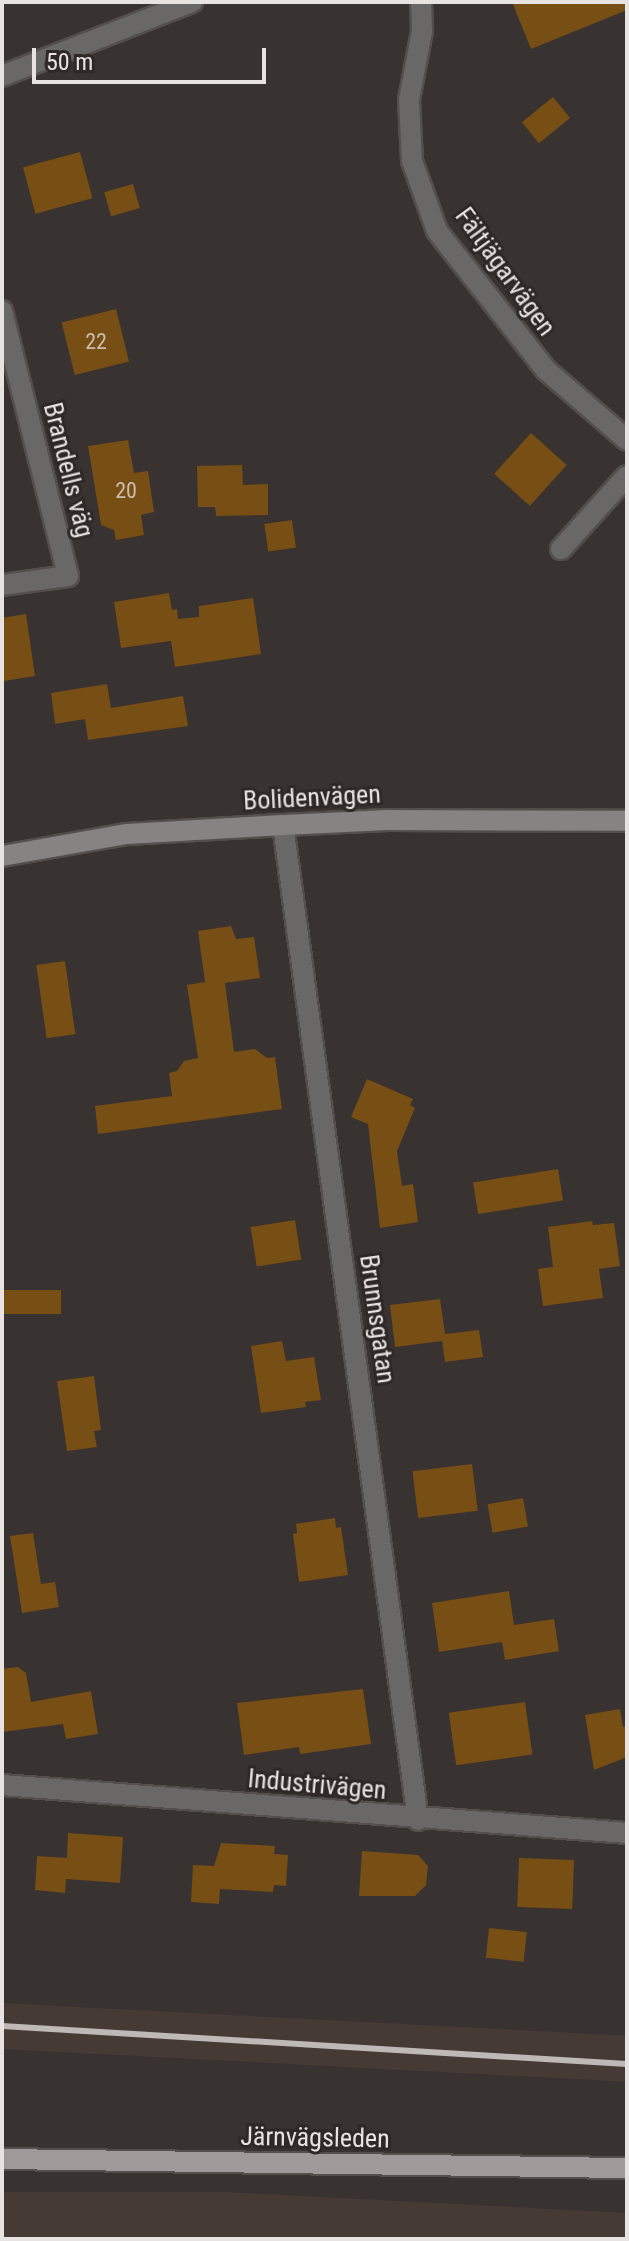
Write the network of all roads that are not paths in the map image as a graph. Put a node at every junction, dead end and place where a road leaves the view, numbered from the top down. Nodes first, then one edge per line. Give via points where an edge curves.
1 (192, 2) edge
2 (421, 2) edge
3 (2, 76) edge
4 (2, 311) edge
5 (627, 440) edge
6 (627, 476) edge
7 (561, 549) dead end
8 (2, 585) edge
9 (627, 821) edge
10 (283, 825) junction
11 (2, 856) edge
12 (2, 1785) edge
13 (418, 1820) junction
14 (627, 1833) edge
15 (2, 2159) edge
16 (627, 2168) edge

1 - 3 street
2 - 5 street, Fältjägarvägen via 422,31 409,100 412,161 437,231 546,370
4 - 8 street, Brandells väg via 68,576
6 - 7 street
9 - 10 main road, Bolidenvägen
10 - 11 main road, Bolidenvägen via 127,834
10 - 13 street, Brunnsgatan
12 - 13 street, Industrivägen
13 - 14 street, Industrivägen
15 - 16 main road, Järnvägsleden

